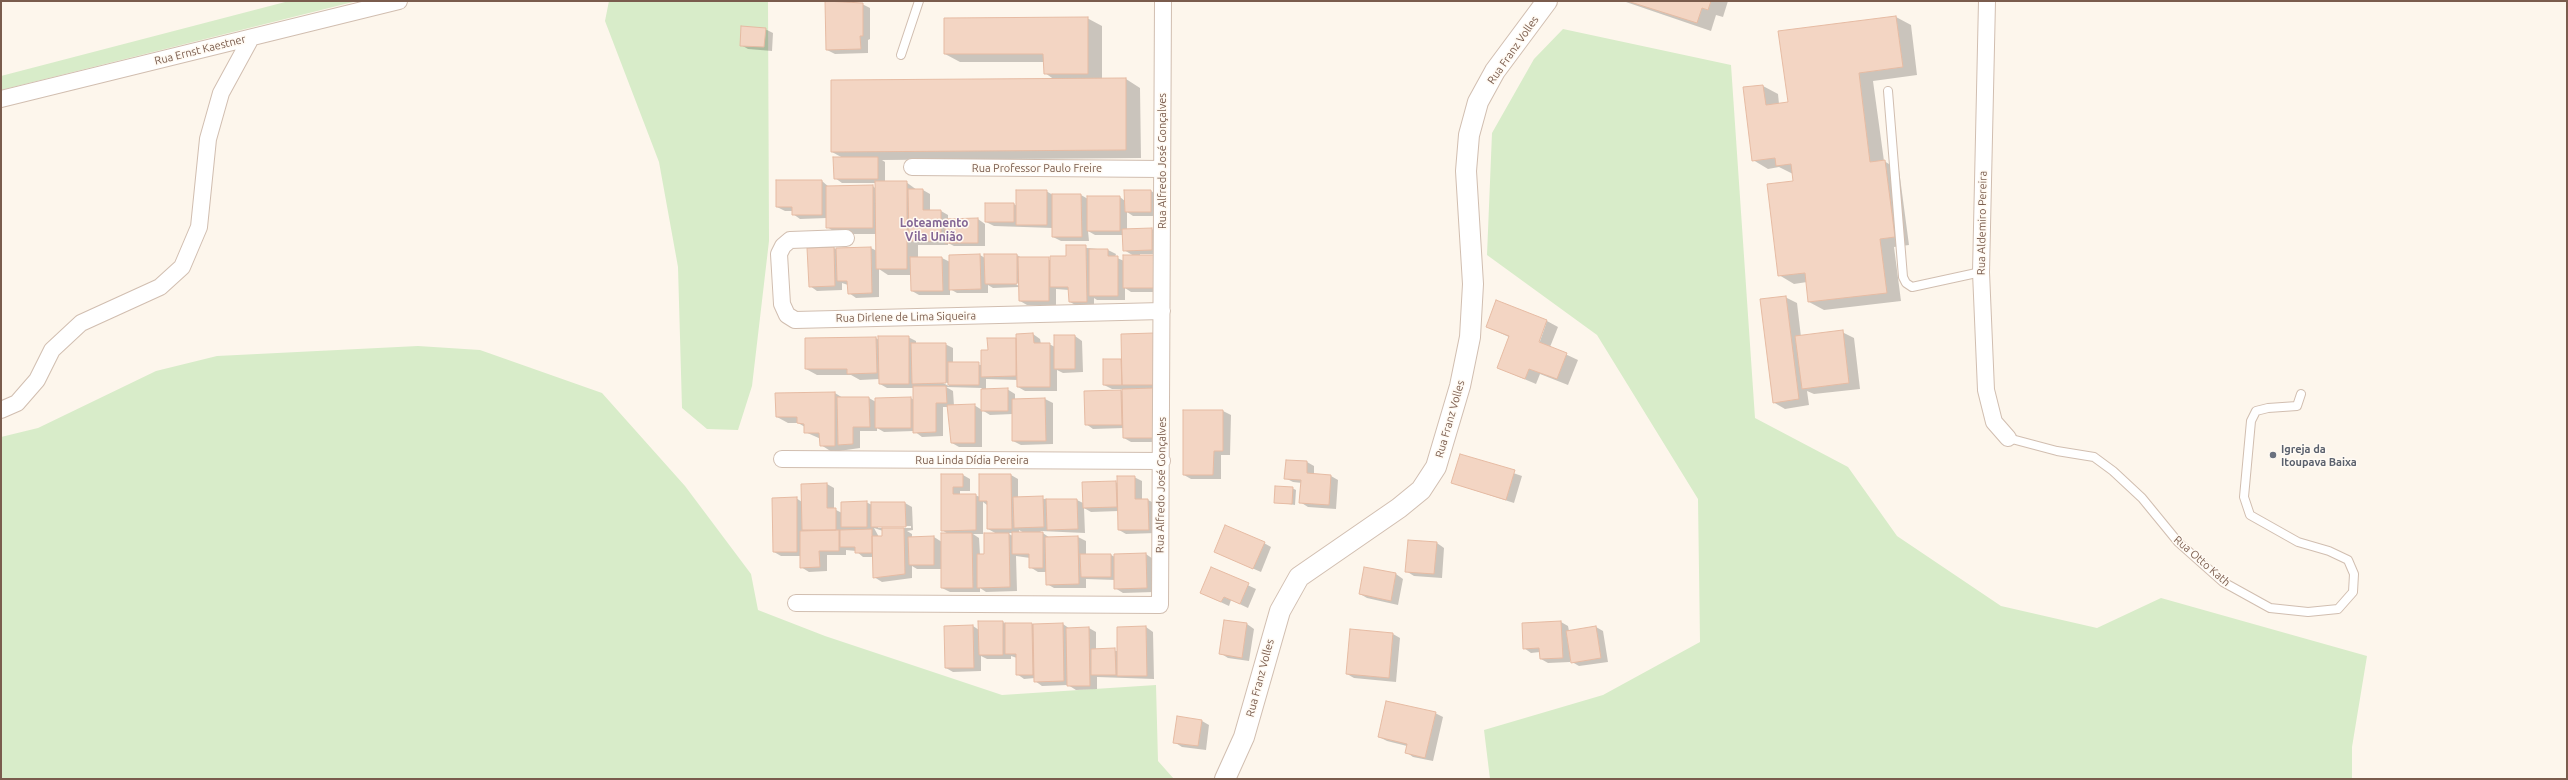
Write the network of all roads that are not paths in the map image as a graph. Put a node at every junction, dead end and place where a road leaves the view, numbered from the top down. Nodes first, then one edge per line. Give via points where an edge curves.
1 (399, 1) edge
2 (919, 1) edge
3 (1163, 1) edge
4 (1547, 1) edge
5 (1987, 1) edge
6 (251, 38) junction
7 (901, 55) dead end
8 (1888, 91) dead end
9 (1, 99) edge
10 (912, 167) dead end
11 (1162, 169) junction
12 (846, 238) dead end
13 (1981, 272) junction
14 (1162, 311) junction
15 (2301, 394) dead end
16 (1, 410) edge
17 (2008, 438) joint
18 (782, 459) dead end
19 (1162, 461) junction
20 (796, 603) dead end
21 (1225, 779) edge

1 - 6 street, Rua Ernst Kaestner
2 - 7 lane
3 - 11 street, Rua Alfredo José Gonçalves
4 - 21 street, Rua Franz Volles via 1495,71 1478,102 1469,135 1466,171 1473,284 1470,337 1460,386 1436,468 1421,490 1399,508 1299,577 1280,611 1244,737
5 - 13 street, Rua Aldemiro Pereira
6 - 9 street, Rua Ernst Kaestner
6 - 16 street via 221,93 208,138 199,227 182,267 160,287 81,323 52,350 38,380 17,403
8 - 13 lane via 1903,277 1906,283 1912,287
10 - 11 street, Rua Professor Paulo Freire
11 - 14 street, Rua Alfredo José Gonçalves
12 - 14 street, Rua Dirlene de Lima Siqueira via 790,240 783,246 779,254 782,304 787,316 795,320
13 - 17 street, Rua Aldemiro Pereira via 1986,390 1994,422
14 - 19 street, Rua Alfredo José Gonçalves
15 - 17 lane, Rua Otto Kath via 2298,406 2256,411 2251,421 2244,497 2250,516 2298,542 2348,560 2354,574 2353,592 2338,609 2308,612 2270,608 2223,582 2178,542 2142,498 2094,457 2057,451
18 - 19 street, Rua Linda Dídia Pereira
19 - 20 street, Rua Alfredo José Gonçalves via 1160,605

